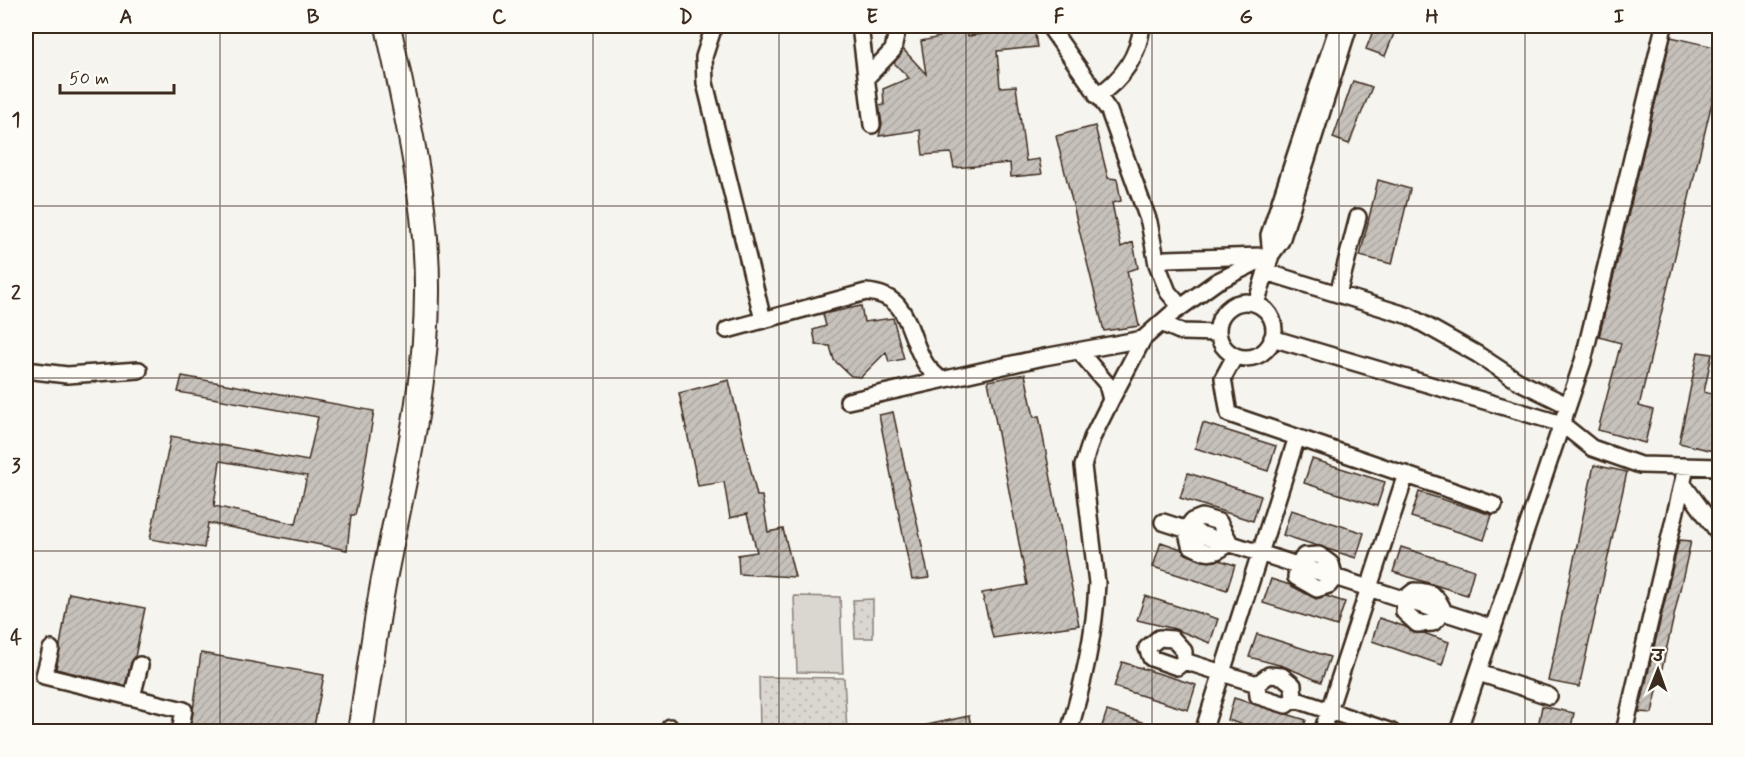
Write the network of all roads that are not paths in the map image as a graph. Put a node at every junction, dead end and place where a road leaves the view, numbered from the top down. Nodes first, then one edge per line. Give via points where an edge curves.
1 (388, 26) edge
2 (714, 26) edge
3 (860, 26) edge
4 (898, 26) edge
5 (1049, 26) edge
6 (1142, 26) edge
7 (1338, 26) edge
8 (1349, 26) edge
9 (1664, 26) edge
10 (867, 77) junction
11 (1096, 96) junction
12 (872, 125) dead end
13 (1358, 217) dead end
14 (1271, 255) junction
15 (1157, 264) junction
16 (1266, 272) junction
17 (1338, 294) junction
18 (1256, 304) junction
19 (1180, 306) junction
20 (763, 320) junction
21 (1161, 323) junction
22 (727, 330) dead end
23 (1218, 333) junction
24 (1272, 338) junction
25 (1143, 339) junction
26 (1079, 351) junction
27 (1235, 356) junction
28 (26, 370) edge
29 (139, 370) dead end
30 (941, 380) junction
31 (1111, 400) junction
32 (848, 401) dead end
33 (1567, 405) junction
34 (1562, 424) junction
35 (1297, 437) junction
36 (1686, 468) junction
37 (1719, 468) edge
38 (1406, 474) junction
39 (1683, 484) junction
40 (1494, 505) dead end
41 (1163, 522) dead end
42 (1719, 535) edge
43 (1260, 553) junction
44 (1368, 588) junction
45 (1493, 628) junction
46 (51, 649) dead end
47 (1184, 661) dead end
48 (140, 665) dead end
49 (1221, 673) junction
50 (1479, 673) junction
51 (1257, 684) junction
52 (1549, 696) dead end
53 (132, 697) junction
54 (1294, 699) junction
55 (1328, 711) junction
56 (180, 732) edge
57 (360, 732) edge
58 (1069, 732) edge
59 (1203, 732) edge
60 (1322, 732) edge
61 (1392, 732) edge
62 (1458, 732) edge
63 (1624, 732) edge

1 - 57 main road via 422,203 427,287 411,460 384,579
2 - 20 street via 704,57 705,83
3 - 10 street
4 - 10 street via 893,50
5 - 11 street
6 - 11 street via 1129,66 1115,84
7 - 14 street via 1269,235
8 - 14 street via 1281,241
9 - 33 street via 1583,361
10 - 12 street
11 - 15 street via 1109,111 1149,222
13 - 17 street
14 - 15 street via 1166,259
14 - 16 street
14 - 19 street via 1222,278
15 - 19 street via 1168,292
16 - 17 street
16 - 18 street
17 - 33 street via 1409,316 1459,342 1518,381
18 - 23 street via 1237,303 1229,308 1218,323
18 - 24 street via 1270,318
19 - 21 street
20 - 22 street
20 - 30 street via 866,292 881,292 904,312 920,356
21 - 23 street via 1182,332
21 - 25 street
23 - 27 street via 1223,346
24 - 27 street via 1257,356
24 - 34 street
25 - 26 street
25 - 31 street
26 - 30 street
26 - 31 street via 1102,377
27 - 35 street via 1223,378 1229,414
28 - 29 street via 68,375
30 - 32 street
31 - 58 street via 1083,466 1096,600 1093,630
33 - 34 street
34 - 36 street via 1592,448 1640,465
34 - 45 street
35 - 38 street
35 - 43 street
36 - 37 street
36 - 39 street
38 - 40 street
38 - 44 street
39 - 42 street
39 - 63 street
41 - 43 street
43 - 44 street
43 - 49 street
44 - 45 street
44 - 55 street
45 - 50 street
46 - 53 street via 44,676
47 - 49 street
48 - 53 street
49 - 51 street
49 - 59 street
50 - 52 street
50 - 62 street
51 - 54 street via 1258,696 1286,705
51 - 54 street via 1269,675 1282,676 1293,685
53 - 56 street via 184,710
54 - 55 street
55 - 60 street
55 - 61 street

